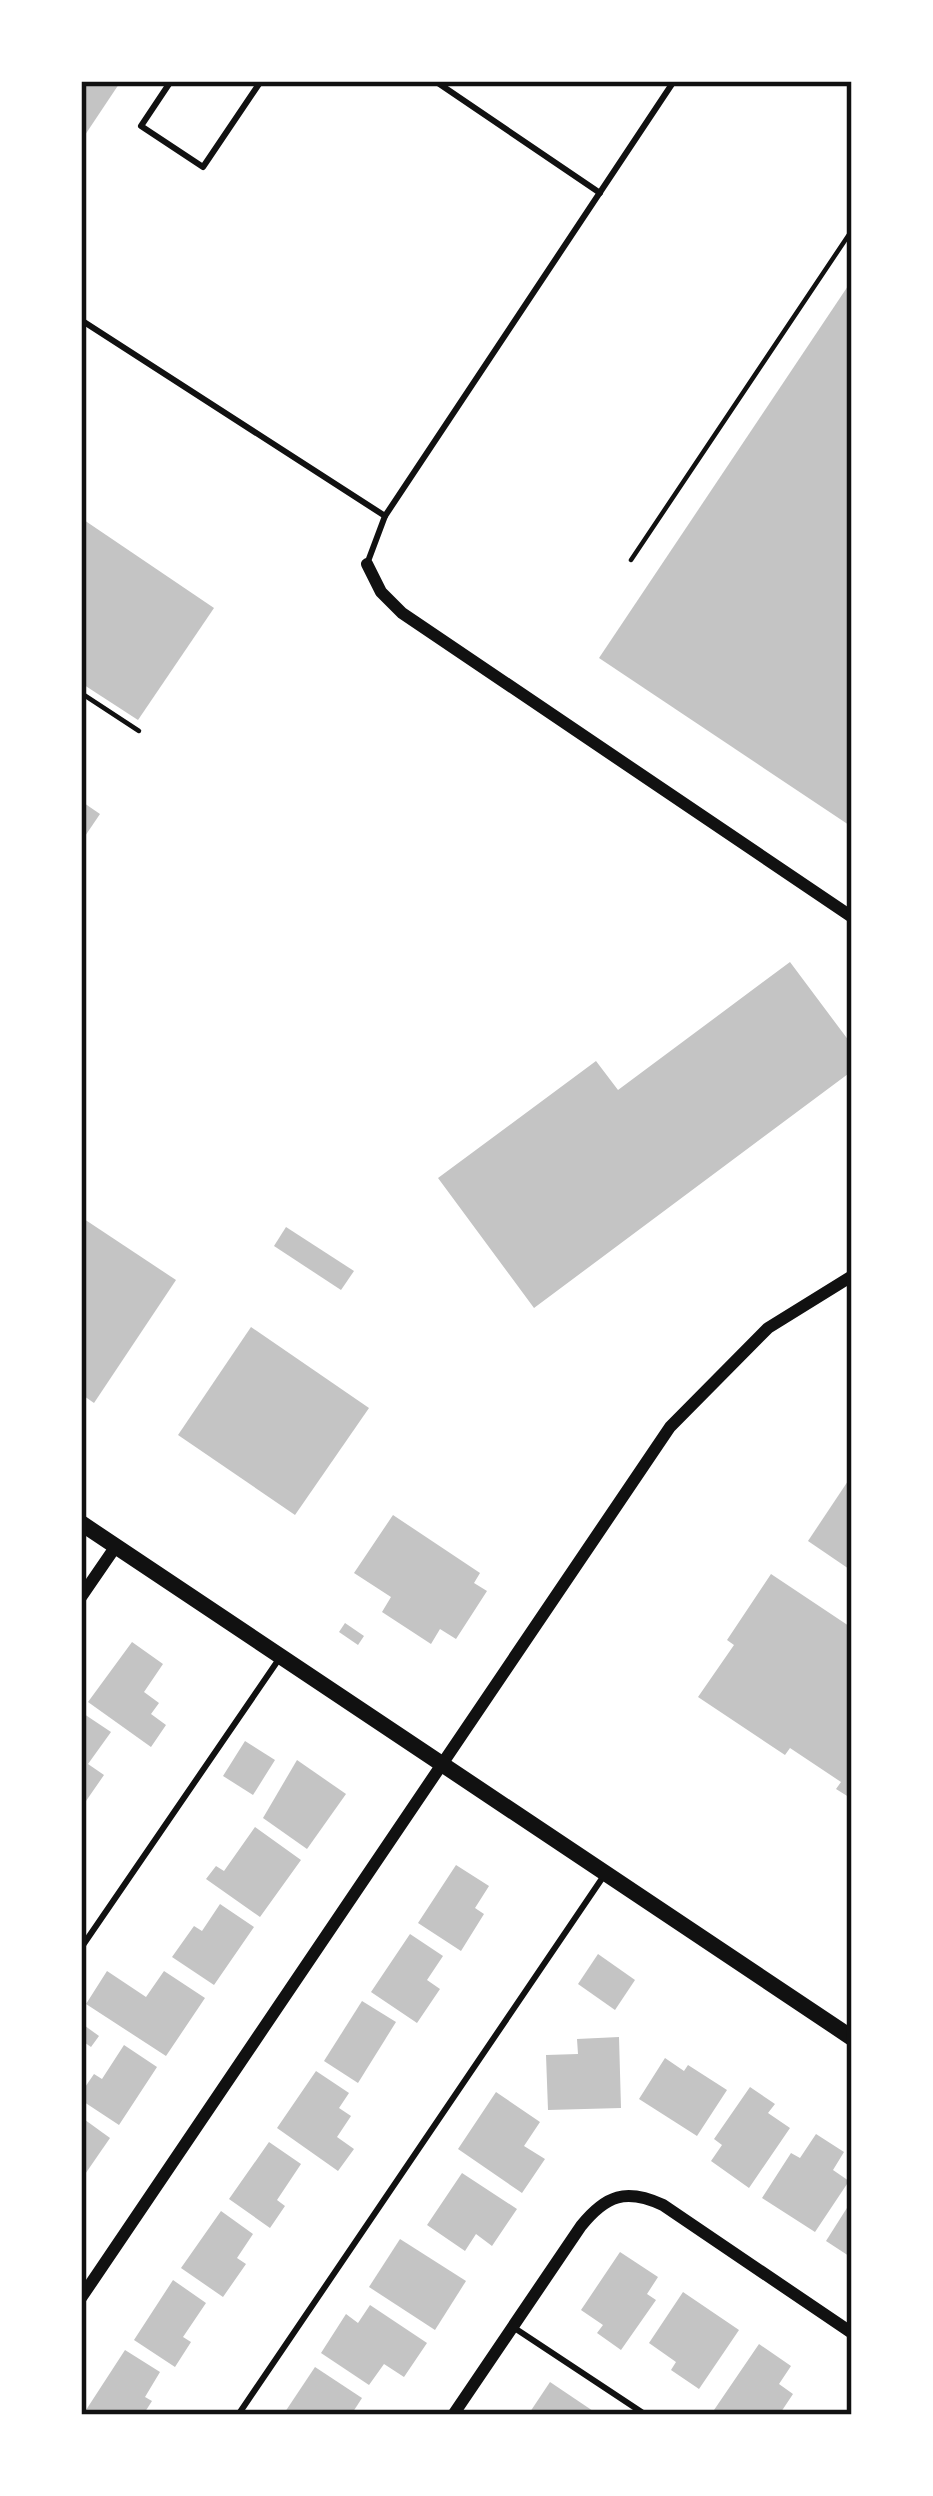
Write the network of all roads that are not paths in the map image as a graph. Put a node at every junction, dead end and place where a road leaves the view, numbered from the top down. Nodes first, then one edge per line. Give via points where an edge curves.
1 (171, 81) edge
2 (261, 81) edge
3 (435, 81) edge
4 (674, 81) edge
5 (600, 193) junction
6 (81, 320) edge
7 (386, 517) junction
8 (368, 564) joint
9 (852, 917) edge
10 (852, 1276) edge
11 (81, 1522) edge
12 (116, 1546) junction
13 (81, 1597) edge
14 (281, 1656) junction
15 (444, 1765) junction
16 (606, 1873) junction
17 (81, 1948) edge
18 (852, 2038) edge
19 (81, 2298) edge
20 (513, 2327) junction
21 (852, 2333) edge
22 (238, 2415) edge
23 (453, 2415) edge
24 (646, 2415) edge

1 - 2 lane via 140,125 203,167
3 - 5 lane
4 - 5 lane
5 - 7 lane
6 - 7 lane
7 - 8 lane
8 - 9 street via 401,613
10 - 15 street via 768,1328 670,1427
11 - 12 main road
12 - 13 street
12 - 14 main road
14 - 15 main road
14 - 17 lane
15 - 16 main road
15 - 19 street
16 - 18 main road
16 - 22 lane
20 - 21 street via 603,2202 633,2194 663,2205
20 - 23 street
20 - 24 lane

